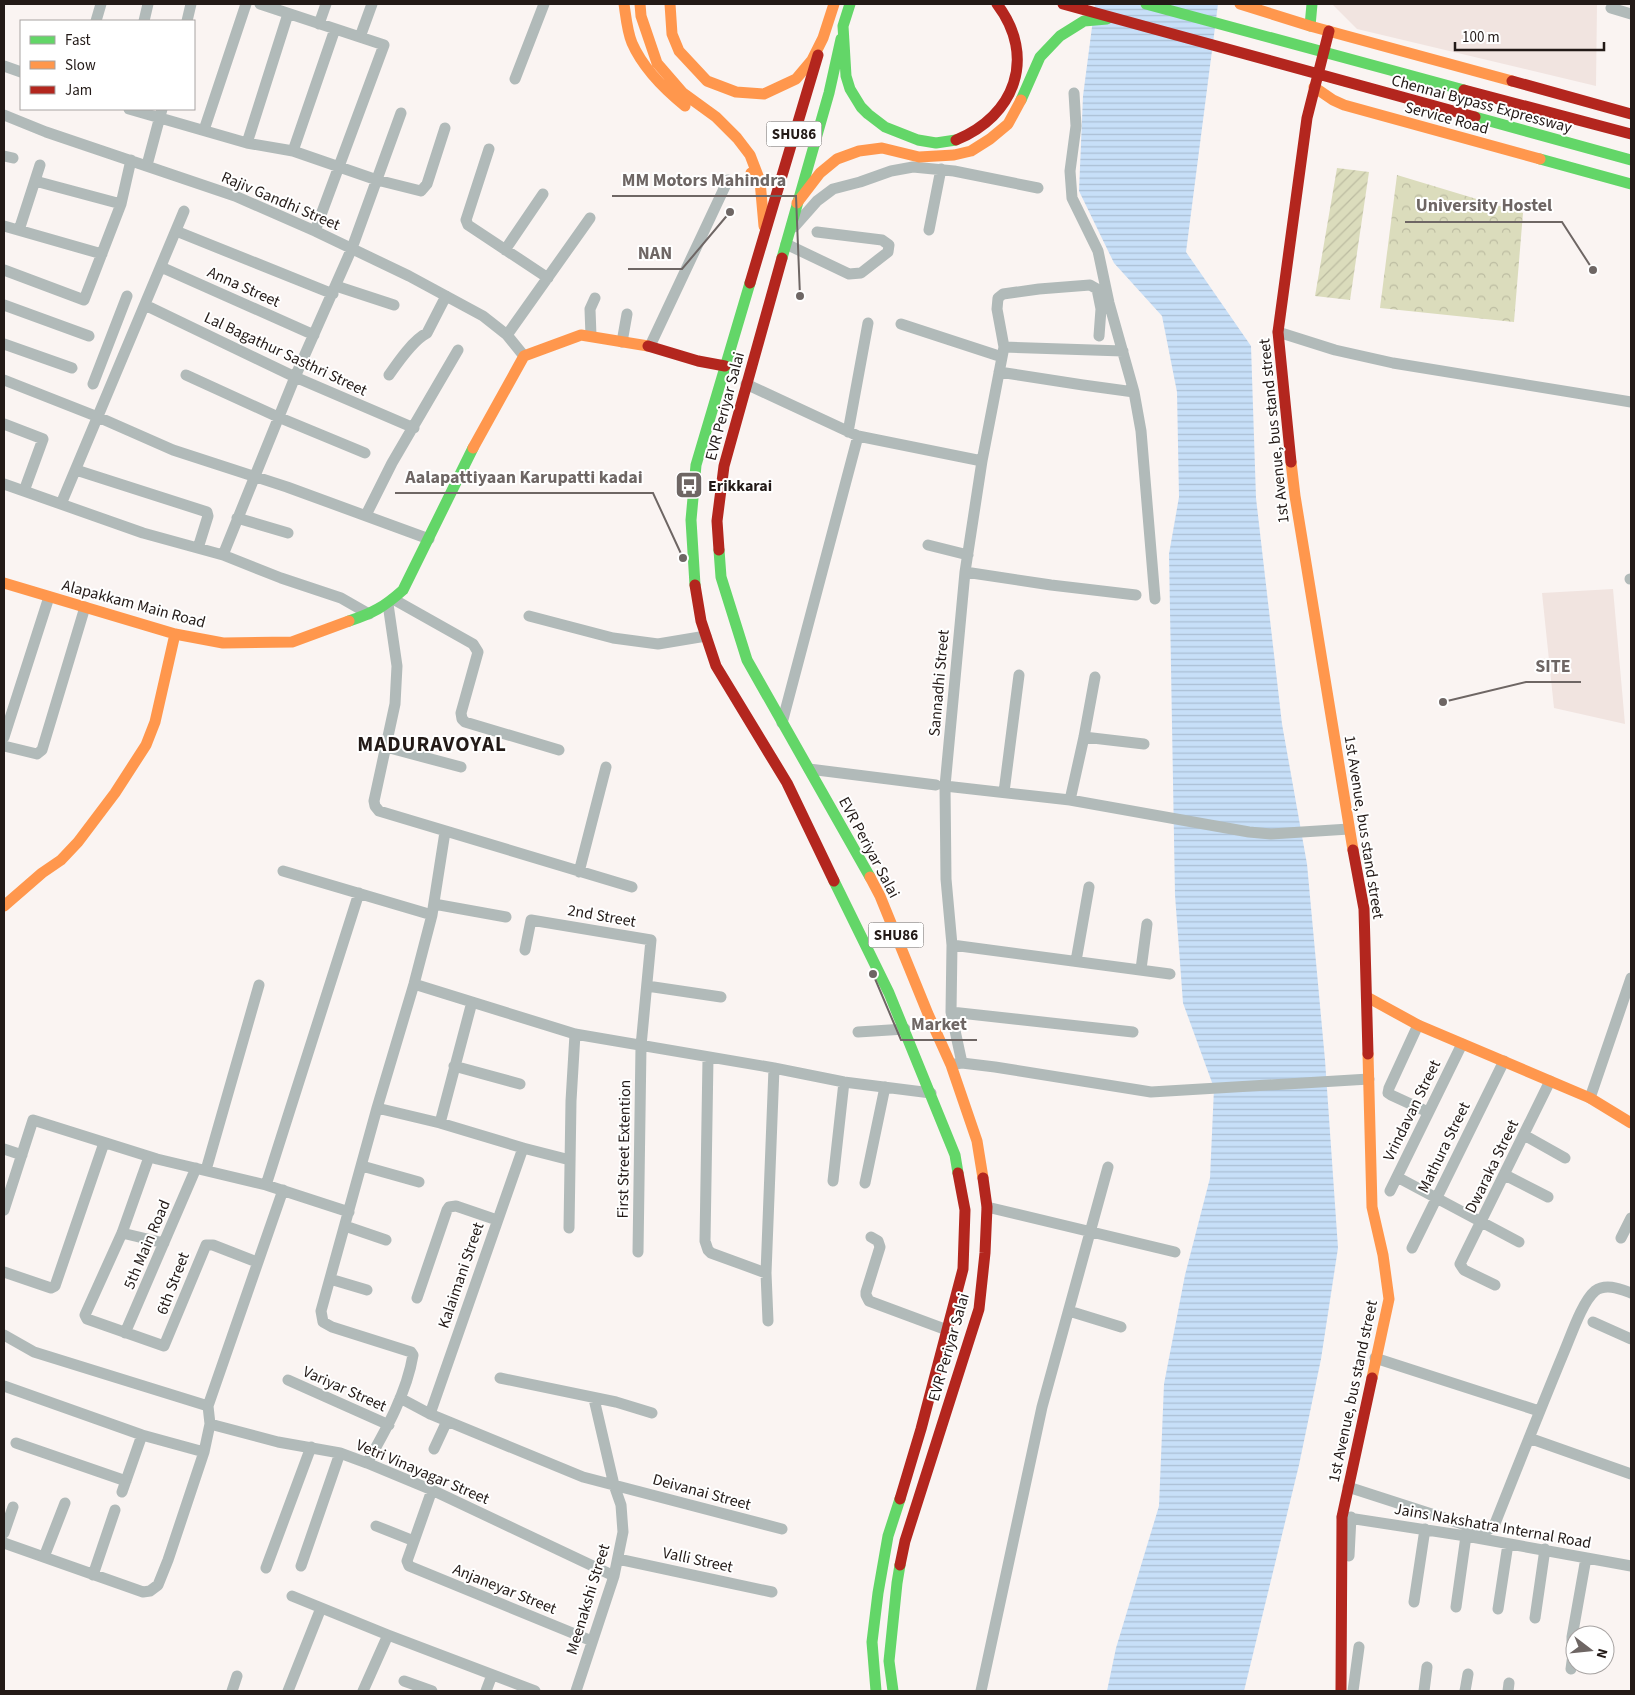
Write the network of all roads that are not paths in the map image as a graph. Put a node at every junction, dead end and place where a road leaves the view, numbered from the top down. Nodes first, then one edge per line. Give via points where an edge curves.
1 (100, 4) edge
2 (148, 4) edge
3 (192, 4) edge
4 (246, 4) edge
5 (260, 4) edge
6 (326, 4) edge
7 (372, 4) edge
8 (544, 4) edge
9 (624, 4) edge
10 (640, 4) edge
11 (670, 4) edge
12 (834, 4) edge
13 (850, 4) edge
14 (997, 4) edge
15 (1063, 4) edge
16 (1146, 4) edge
17 (1240, 4) edge
18 (1312, 4) edge
19 (1610, 8) dead end
20 (288, 14) junction
21 (1631, 14) edge
22 (1117, 18) junction
23 (96, 20) edge
24 (144, 20) edge
25 (186, 20) edge
26 (319, 24) junction
27 (1310, 26) junction
28 (843, 27) junction
29 (335, 29) junction
30 (1329, 31) junction
31 (360, 37) junction
32 (823, 38) junction
33 (4, 66) edge
34 (20, 72) edge
35 (515, 79) dead end
36 (1314, 87) junction
37 (1074, 93) dead end
38 (137, 110) edge
39 (161, 113) edge
40 (401, 113) dead end
41 (1631, 114) edge
42 (4, 115) edge
43 (445, 128) dead end
44 (204, 130) junction
45 (1631, 134) edge
46 (247, 143) junction
47 (489, 149) dead end
48 (292, 152) junction
49 (131, 160) junction
50 (1631, 160) edge
51 (40, 165) dead end
52 (147, 165) junction
53 (338, 166) junction
54 (941, 169) junction
55 (377, 180) junction
56 (728, 180) dead end
57 (35, 181) junction
58 (760, 181) junction
59 (1631, 184) edge
60 (1038, 188) dead end
61 (542, 194) dead end
62 (797, 203) junction
63 (121, 204) junction
64 (184, 211) dead end
65 (590, 218) dead end
66 (4, 226) edge
67 (18, 230) junction
68 (765, 230) junction
69 (929, 230) dead end
70 (176, 231) junction
71 (315, 231) junction
72 (789, 232) junction
73 (817, 232) dead end
74 (786, 244) junction
75 (352, 248) junction
76 (505, 250) junction
77 (102, 254) junction
78 (161, 267) junction
79 (4, 270) edge
80 (548, 278) junction
81 (335, 290) junction
82 (127, 296) dead end
83 (446, 296) junction
84 (594, 298) dead end
85 (4, 305) edge
86 (145, 305) junction
87 (394, 305) dead end
88 (627, 314) dead end
89 (868, 323) dead end
90 (901, 324) dead end
91 (1278, 332) junction
92 (314, 335) junction
93 (507, 335) junction
94 (89, 336) dead end
95 (591, 336) junction
96 (1099, 336) dead end
97 (110, 342) junction
98 (622, 342) junction
99 (4, 344) edge
100 (650, 346) junction
101 (126, 349) junction
102 (458, 350) dead end
103 (1123, 350) junction
104 (1003, 352) junction
105 (524, 356) junction
106 (725, 366) junction
107 (72, 368) dead end
108 (999, 372) junction
109 (390, 374) dead end
110 (186, 375) dead end
111 (295, 377) junction
112 (4, 380) edge
113 (93, 384) dead end
114 (746, 384) junction
115 (1134, 392) junction
116 (1631, 402) edge
117 (98, 417) junction
118 (278, 417) junction
119 (4, 424) edge
120 (414, 428) junction
121 (853, 434) junction
122 (365, 453) dead end
123 (982, 462) junction
124 (76, 470) junction
125 (253, 476) junction
126 (4, 484) edge
127 (24, 491) junction
128 (61, 504) junction
129 (366, 515) junction
130 (237, 518) junction
131 (288, 532) dead end
132 (429, 539) junction
133 (928, 545) dead end
134 (198, 548) junction
135 (223, 555) junction
136 (968, 555) junction
137 (965, 572) junction
138 (4, 583) edge
139 (1136, 595) dead end
140 (49, 597) junction
141 (1155, 599) dead end
142 (391, 602) junction
143 (85, 607) junction
144 (369, 614) junction
145 (529, 616) dead end
146 (175, 634) junction
147 (706, 636) junction
148 (1019, 675) dead end
149 (1095, 676) dead end
150 (782, 724) junction
151 (4, 737) edge
152 (1084, 738) junction
153 (1144, 744) dead end
154 (4, 746) edge
155 (386, 747) junction
156 (559, 750) dead end
157 (461, 767) dead end
158 (606, 767) dead end
159 (809, 769) junction
160 (941, 785) junction
161 (1004, 792) junction
162 (810, 798) junction
163 (1070, 800) junction
164 (1349, 829) junction
165 (445, 832) junction
166 (283, 871) dead end
167 (579, 872) junction
168 (632, 887) dead end
169 (1089, 887) dead end
170 (360, 893) junction
171 (4, 906) edge
172 (432, 910) junction
173 (506, 917) dead end
174 (1147, 924) dead end
175 (952, 945) junction
176 (524, 950) dead end
177 (1076, 961) junction
178 (1141, 970) junction
179 (1170, 974) dead end
180 (1631, 978) edge
181 (414, 984) junction
182 (259, 985) dead end
183 (647, 986) junction
184 (1367, 996) junction
185 (721, 997) dead end
186 (472, 1002) junction
187 (951, 1012) junction
188 (1418, 1024) junction
189 (905, 1029) junction
190 (858, 1032) dead end
191 (1133, 1032) dead end
192 (575, 1034) junction
193 (1462, 1044) junction
194 (641, 1046) junction
195 (708, 1058) junction
196 (1504, 1061) junction
197 (957, 1064) junction
198 (454, 1066) junction
199 (774, 1068) junction
200 (1369, 1079) junction
201 (1550, 1081) junction
202 (844, 1082) junction
203 (520, 1084) dead end
204 (885, 1087) junction
205 (932, 1093) junction
206 (1590, 1098) junction
207 (378, 1108) junction
208 (1428, 1112) junction
209 (440, 1123) junction
210 (1631, 1123) edge
211 (1524, 1136) junction
212 (104, 1143) junction
213 (523, 1148) junction
214 (4, 1149) edge
215 (22, 1155) junction
216 (150, 1157) junction
217 (1565, 1158) dead end
218 (570, 1160) junction
219 (362, 1166) junction
220 (1108, 1167) dead end
221 (201, 1169) junction
222 (1505, 1175) junction
223 (1397, 1177) junction
224 (833, 1181) dead end
225 (419, 1182) dead end
226 (866, 1183) dead end
227 (266, 1185) junction
228 (283, 1190) junction
229 (1390, 1191) dead end
230 (1548, 1197) dead end
231 (1436, 1198) junction
232 (987, 1207) junction
233 (4, 1210) edge
234 (349, 1212) junction
235 (1631, 1218) edge
236 (497, 1220) junction
237 (1482, 1223) junction
238 (345, 1226) junction
239 (569, 1228) dead end
240 (122, 1233) junction
241 (1091, 1233) junction
242 (871, 1237) dead end
243 (1621, 1238) dead end
244 (386, 1240) dead end
245 (1519, 1242) dead end
246 (164, 1243) junction
247 (1412, 1248) dead end
248 (638, 1252) dead end
249 (1175, 1252) dead end
250 (257, 1262) junction
251 (4, 1272) edge
252 (766, 1273) junction
253 (330, 1280) junction
254 (1495, 1285) dead end
255 (367, 1290) dead end
256 (1631, 1293) edge
257 (417, 1298) dead end
258 (1069, 1312) junction
259 (768, 1322) dead end
260 (1593, 1322) dead end
261 (1121, 1327) dead end
262 (947, 1330) junction
263 (125, 1333) junction
264 (4, 1335) edge
265 (1631, 1339) edge
266 (1375, 1358) junction
267 (500, 1378) dead end
268 (288, 1380) dead end
269 (4, 1386) edge
270 (400, 1398) junction
271 (594, 1398) junction
272 (208, 1406) junction
273 (1539, 1411) junction
274 (652, 1413) dead end
275 (430, 1414) junction
276 (447, 1421) junction
277 (210, 1424) junction
278 (389, 1424) junction
279 (142, 1435) junction
280 (1529, 1438) junction
281 (16, 1443) dead end
282 (311, 1447) junction
283 (434, 1449) dead end
284 (204, 1452) junction
285 (340, 1454) junction
286 (367, 1463) junction
287 (1631, 1474) edge
288 (126, 1481) junction
289 (614, 1485) junction
290 (1348, 1488) junction
291 (432, 1490) junction
292 (902, 1491) junction
293 (122, 1492) dead end
294 (920, 1495) junction
295 (65, 1503) dead end
296 (13, 1507) dead end
297 (116, 1510) dead end
298 (1348, 1517) junction
299 (376, 1526) dead end
300 (782, 1529) dead end
301 (1426, 1529) junction
302 (4, 1532) edge
303 (1466, 1536) junction
304 (414, 1541) junction
305 (4, 1543) edge
306 (1508, 1544) junction
307 (1545, 1549) junction
308 (44, 1558) junction
309 (1586, 1558) junction
310 (618, 1559) junction
311 (302, 1566) dead end
312 (1631, 1566) edge
313 (266, 1568) dead end
314 (93, 1575) junction
315 (614, 1576) junction
316 (772, 1592) dead end
317 (292, 1596) dead end
318 (1346, 1597) dead end
319 (1414, 1602) dead end
320 (1456, 1607) dead end
321 (321, 1608) junction
322 (1498, 1609) dead end
323 (1534, 1618) dead end
324 (1574, 1625) edge
325 (388, 1635) junction
326 (592, 1641) junction
327 (1359, 1647) dead end
328 (1428, 1667) dead end
329 (1468, 1674) dead end
330 (492, 1675) junction
331 (237, 1676) dead end
332 (404, 1680) dead end
333 (232, 1691) edge
334 (288, 1691) edge
335 (363, 1691) edge
336 (432, 1691) edge
337 (486, 1691) edge
338 (535, 1691) edge
339 (576, 1691) edge
340 (876, 1691) edge
341 (893, 1691) edge
342 (981, 1691) edge
343 (1341, 1691) edge
344 (1353, 1691) edge
345 (1424, 1691) edge
346 (1465, 1691) edge

1 - 23 street
2 - 24 street
3 - 25 street
4 - 44 street
5 - 20 street
6 - 26 street
7 - 31 street
8 - 35 street
9 - 58 main road via 632,42 653,75 666,90 712,127
10 - 58 main road via 657,63 683,93 729,128 750,156
11 - 32 main road via 672,34 679,51 707,81 736,92 764,94 796,78 812,60
12 - 32 main road, SHU86
13 - 28 main road, SHU86
14 - 28 main road via 1008,18 1016,39 1018,53 1014,80 999,109 988,121 972,133 941,143 925,143 894,132 871,119 855,99 847,79
15 - 22 main road, Chennai Bypass Expressway
16 - 45 main road, Chennai Bypass Expressway
17 - 27 main road
18 - 27 main road
19 - 21 street
20 - 26 street
20 - 46 street
22 - 50 main road, Chennai Bypass Expressway
22 - 62 main road via 1084,21 1060,36 1040,57 1008,124 971,151 919,157 882,148 860,152 837,159 820,173
26 - 29 street
27 - 30 main road
28 - 62 main road, SHU86 via 829,93
29 - 31 street
29 - 48 street
30 - 36 main road
30 - 41 main road
31 - 53 street via 384,45
32 - 68 main road, SHU86
33 - 34 street
36 - 59 main road, Service Road via 1344,105
36 - 91 main road, 1st Avenue, bus stand street
37 - 103 street via 1076,126 1070,171 1072,198 1098,251
38 - 39 street
39 - 44 street
39 - 52 street
40 - 55 street
42 - 49 street, Rajiv Gandhi Street
43 - 55 street via 427,184 421,191
44 - 46 street
46 - 48 street
47 - 76 street via 466,220 471,228
48 - 53 street
49 - 52 street, Rajiv Gandhi Street
49 - 63 street
51 - 57 street
52 - 71 street, Rajiv Gandhi Street via 236,196
53 - 55 street
53 - 71 street
54 - 60 street
54 - 69 street
54 - 72 street via 913,167 891,171 833,189 817,201
55 - 75 street
56 - 100 street
57 - 63 street
57 - 67 street
58 - 68 main road
61 - 76 street
62 - 72 main road, EVR Periyar Salai / SHU86
63 - 77 street
64 - 70 street
65 - 80 street
66 - 67 street
67 - 77 street
68 - 106 main road, EVR Periyar Salai / SHU86
70 - 78 street
70 - 81 street
71 - 75 street, Rajiv Gandhi Street
72 - 74 main road, EVR Periyar Salai / SHU86
73 - 74 street via 882,240 889,245 888,252 861,273 849,274
74 - 114 main road, EVR Periyar Salai / SHU86
75 - 81 street
75 - 83 street, Rajiv Gandhi Street
76 - 80 street
77 - 79 street via 84,300
78 - 86 street
78 - 92 street, Anna Street
80 - 93 street
81 - 87 street
81 - 92 street
82 - 97 street
83 - 93 street, Rajiv Gandhi Street via 483,316
83 - 109 street via 427,333
84 - 95 street via 590,309
85 - 94 street
86 - 101 street
86 - 111 street, Lal Bagathur Sasthri Street
88 - 98 street
89 - 121 street
90 - 104 street
91 - 116 street via 1335,350 1393,363
91 - 164 main road, 1st Avenue, bus stand street via 1295,496
92 - 111 street
93 - 105 street, Rajiv Gandhi Street
95 - 98 main road
95 - 105 main road via 581,335
96 - 104 street, Sannadhi Street via 1101,309 1096,289 1090,285 1003,294 998,298 996,309
97 - 101 street
97 - 113 street
98 - 100 main road
99 - 107 street
100 - 106 main road
101 - 117 street
102 - 120 street
103 - 104 street
103 - 115 street
104 - 108 street, Sannadhi Street
105 - 132 main road, Alapakkam Main Road via 468,458
106 - 147 main road, EVR Periyar Salai / SHU86 via 696,465 691,520 694,575 700,621
108 - 115 street
108 - 123 street, Sannadhi Street
110 - 118 street
111 - 118 street
111 - 120 street, Lal Bagathur Sasthri Street
112 - 117 street
114 - 121 street
114 - 150 main road, EVR Periyar Salai / SHU86 via 724,466 717,521 721,577 747,660
115 - 141 street via 1141,431
117 - 124 street
117 - 125 street via 173,450
118 - 122 street
118 - 125 street
119 - 127 street via 43,439
120 - 129 street
121 - 123 street
121 - 150 street
123 - 136 street, Sannadhi Street
124 - 128 street
124 - 134 street via 207,512
125 - 129 street
125 - 130 street
126 - 127 street
127 - 128 street
128 - 134 street
129 - 132 street
130 - 131 street
130 - 135 street
132 - 142 main road, Alapakkam Main Road via 403,590
133 - 136 street
134 - 135 street
135 - 144 street via 341,598
136 - 137 street, Sannadhi Street
137 - 139 street
137 - 160 street, Sannadhi Street
138 - 140 main road, Alapakkam Main Road
140 - 143 main road, Alapakkam Main Road
140 - 151 street
142 - 144 main road, Alapakkam Main Road
142 - 155 street via 397,666 395,704
142 - 156 street via 476,648 478,652 461,713 464,722
143 - 146 main road, Alapakkam Main Road
143 - 154 street via 42,750 36,754
144 - 146 main road, Alapakkam Main Road via 292,642 223,643
145 - 147 street via 613,638 658,644
146 - 171 main road via 155,722 146,745 78,842
147 - 162 main road, EVR Periyar Salai / SHU86 via 716,666 787,783
148 - 161 street
149 - 152 street
150 - 159 main road, EVR Periyar Salai / SHU86
152 - 153 street
152 - 163 street
155 - 157 street
155 - 165 street via 375,806 379,811
158 - 167 street
159 - 160 street
159 - 162 main road, EVR Periyar Salai / SHU86
160 - 161 street
160 - 175 street, Sannadhi Street
161 - 163 street
162 - 189 main road, EVR Periyar Salai / SHU86
162 - 197 main road, EVR Periyar Salai / SHU86 via 880,896 921,998
163 - 164 street via 1249,832 1271,834
164 - 184 main road, 1st Avenue, bus stand street via 1364,909
165 - 167 street
165 - 172 street
166 - 170 street
167 - 168 street
169 - 177 street
170 - 172 street
170 - 227 street
172 - 173 street
172 - 181 street
174 - 178 street
175 - 177 street
175 - 187 street, Sannadhi Street
176 - 183 street, 2nd Street via 531,920 651,940
177 - 178 street
178 - 179 street
180 - 206 street
181 - 186 street
181 - 207 street
182 - 221 street, 5th Main Road
183 - 185 street
183 - 194 street, 2nd Street
184 - 188 main road
184 - 200 main road, 1st Avenue, bus stand street
186 - 192 street
186 - 198 street
187 - 191 street
187 - 197 street, Sannadhi Street
188 - 193 main road
188 - 208 street via 1388,1093
189 - 190 street
189 - 205 main road, EVR Periyar Salai / SHU86
192 - 194 street
192 - 218 street
193 - 196 main road
193 - 208 street, Vrindavan Street
194 - 195 street
194 - 248 street, First Street Extention
195 - 199 street
195 - 252 street via 705,1241 711,1253
196 - 201 main road
196 - 231 street, Mathura Street
197 - 200 street via 1151,1092
197 - 232 main road, EVR Periyar Salai / SHU86 via 977,1142
198 - 203 street
198 - 209 street
199 - 202 street
199 - 252 street
200 - 266 main road, 1st Avenue, bus stand street via 1372,1207 1384,1255 1389,1298
201 - 206 main road
201 - 211 street, Dwaraka Street
202 - 204 street
202 - 224 street
204 - 205 street
204 - 226 street
205 - 262 main road, EVR Periyar Salai / SHU86 via 955,1155 965,1210 963,1269
206 - 210 main road
207 - 209 street
207 - 219 street
208 - 223 street, Vrindavan Street
209 - 213 street
211 - 217 street
211 - 222 street, Dwaraka Street
212 - 215 street via 33,1120
212 - 216 street
212 - 251 street via 55,1286 48,1288
213 - 218 street
213 - 236 street, Kalaimani Street
214 - 215 street
215 - 233 street
216 - 221 street
216 - 240 street
218 - 239 street
219 - 225 street
219 - 234 street
220 - 241 street
221 - 227 street
221 - 246 street, 5th Main Road
222 - 230 street
222 - 237 street, Dwaraka Street
223 - 229 street, Vrindavan Street
223 - 231 street
227 - 228 street
228 - 234 street
228 - 250 street
231 - 237 street
231 - 247 street, Mathura Street
232 - 241 street
232 - 294 main road, EVR Periyar Salai / SHU86 via 979,1308
234 - 238 street
235 - 243 street
236 - 257 street via 456,1206 449,1207
236 - 275 street, Kalaimani Street
237 - 245 street
237 - 254 street, Dwaraka Street via 1460,1264 1464,1270
238 - 244 street
238 - 253 street
240 - 246 street
240 - 263 street via 85,1317
241 - 249 street
241 - 258 street
242 - 262 street via 878,1240 880,1247 866,1292 869,1301
246 - 263 street, 5th Main Road
250 - 263 street, 6th Street via 213,1244 206,1245 164,1346
250 - 272 street
252 - 259 street
253 - 255 street
253 - 270 street via 321,1311 325,1324 413,1353
256 - 273 street via 1616,1287 1604,1288 1596,1290 1590,1297
258 - 261 street
258 - 342 street via 1042,1407
260 - 265 street
262 - 292 main road, EVR Periyar Salai / SHU86
264 - 272 street via 34,1352
266 - 273 street
266 - 290 main road, 1st Avenue, bus stand street
267 - 271 street
268 - 278 street, Variyar Street
269 - 279 street
270 - 275 street, Deivanai Street
270 - 278 street
271 - 274 street
271 - 289 street, Meenakshi Street
272 - 277 street
273 - 280 street
275 - 276 street, Deivanai Street
276 - 283 street
276 - 289 street, Deivanai Street via 583,1477
277 - 282 street, Vetri Vinayagar Street
277 - 284 street
278 - 286 street
279 - 284 street
279 - 288 street
280 - 287 street
280 - 290 street via 1494,1526 1488,1530
281 - 288 street
282 - 285 street, Vetri Vinayagar Street
282 - 313 street
284 - 314 street via 158,1585 143,1592
285 - 286 street, Vetri Vinayagar Street
285 - 311 street
286 - 291 street, Vetri Vinayagar Street
288 - 293 street
289 - 300 street, Deivanai Street
289 - 310 street, Meenakshi Street via 621,1505 623,1532
290 - 298 main road, 1st Avenue, bus stand street
291 - 304 street
291 - 315 street, Vetri Vinayagar Street
292 - 294 main road
292 - 340 main road, EVR Periyar Salai / SHU86 via 888,1536 878,1593 872,1642
294 - 341 main road, EVR Periyar Salai / SHU86 via 905,1540 897,1583 890,1661
295 - 308 street
296 - 302 street
297 - 314 street
298 - 301 street, Jains Nakshatra Internal Road
298 - 318 street
298 - 343 main road, 1st Avenue, bus stand street
299 - 304 street
301 - 303 street, Jains Nakshatra Internal Road
301 - 319 street
303 - 306 street, Jains Nakshatra Internal Road
303 - 320 street
304 - 326 street, Anjaneyar Street via 407,1564 411,1567
305 - 308 street
306 - 307 street, Jains Nakshatra Internal Road
306 - 322 street
307 - 309 street, Jains Nakshatra Internal Road
307 - 323 street
308 - 314 street
309 - 312 street, Jains Nakshatra Internal Road
309 - 324 street
310 - 315 street, Meenakshi Street
310 - 316 street, Valli Street
315 - 326 street, Meenakshi Street
317 - 321 street
321 - 325 street
321 - 334 street
325 - 330 street
325 - 335 street
326 - 339 street, Meenakshi Street
327 - 344 street
328 - 345 street
329 - 346 street
330 - 337 street
330 - 338 street
331 - 333 street
332 - 336 street

